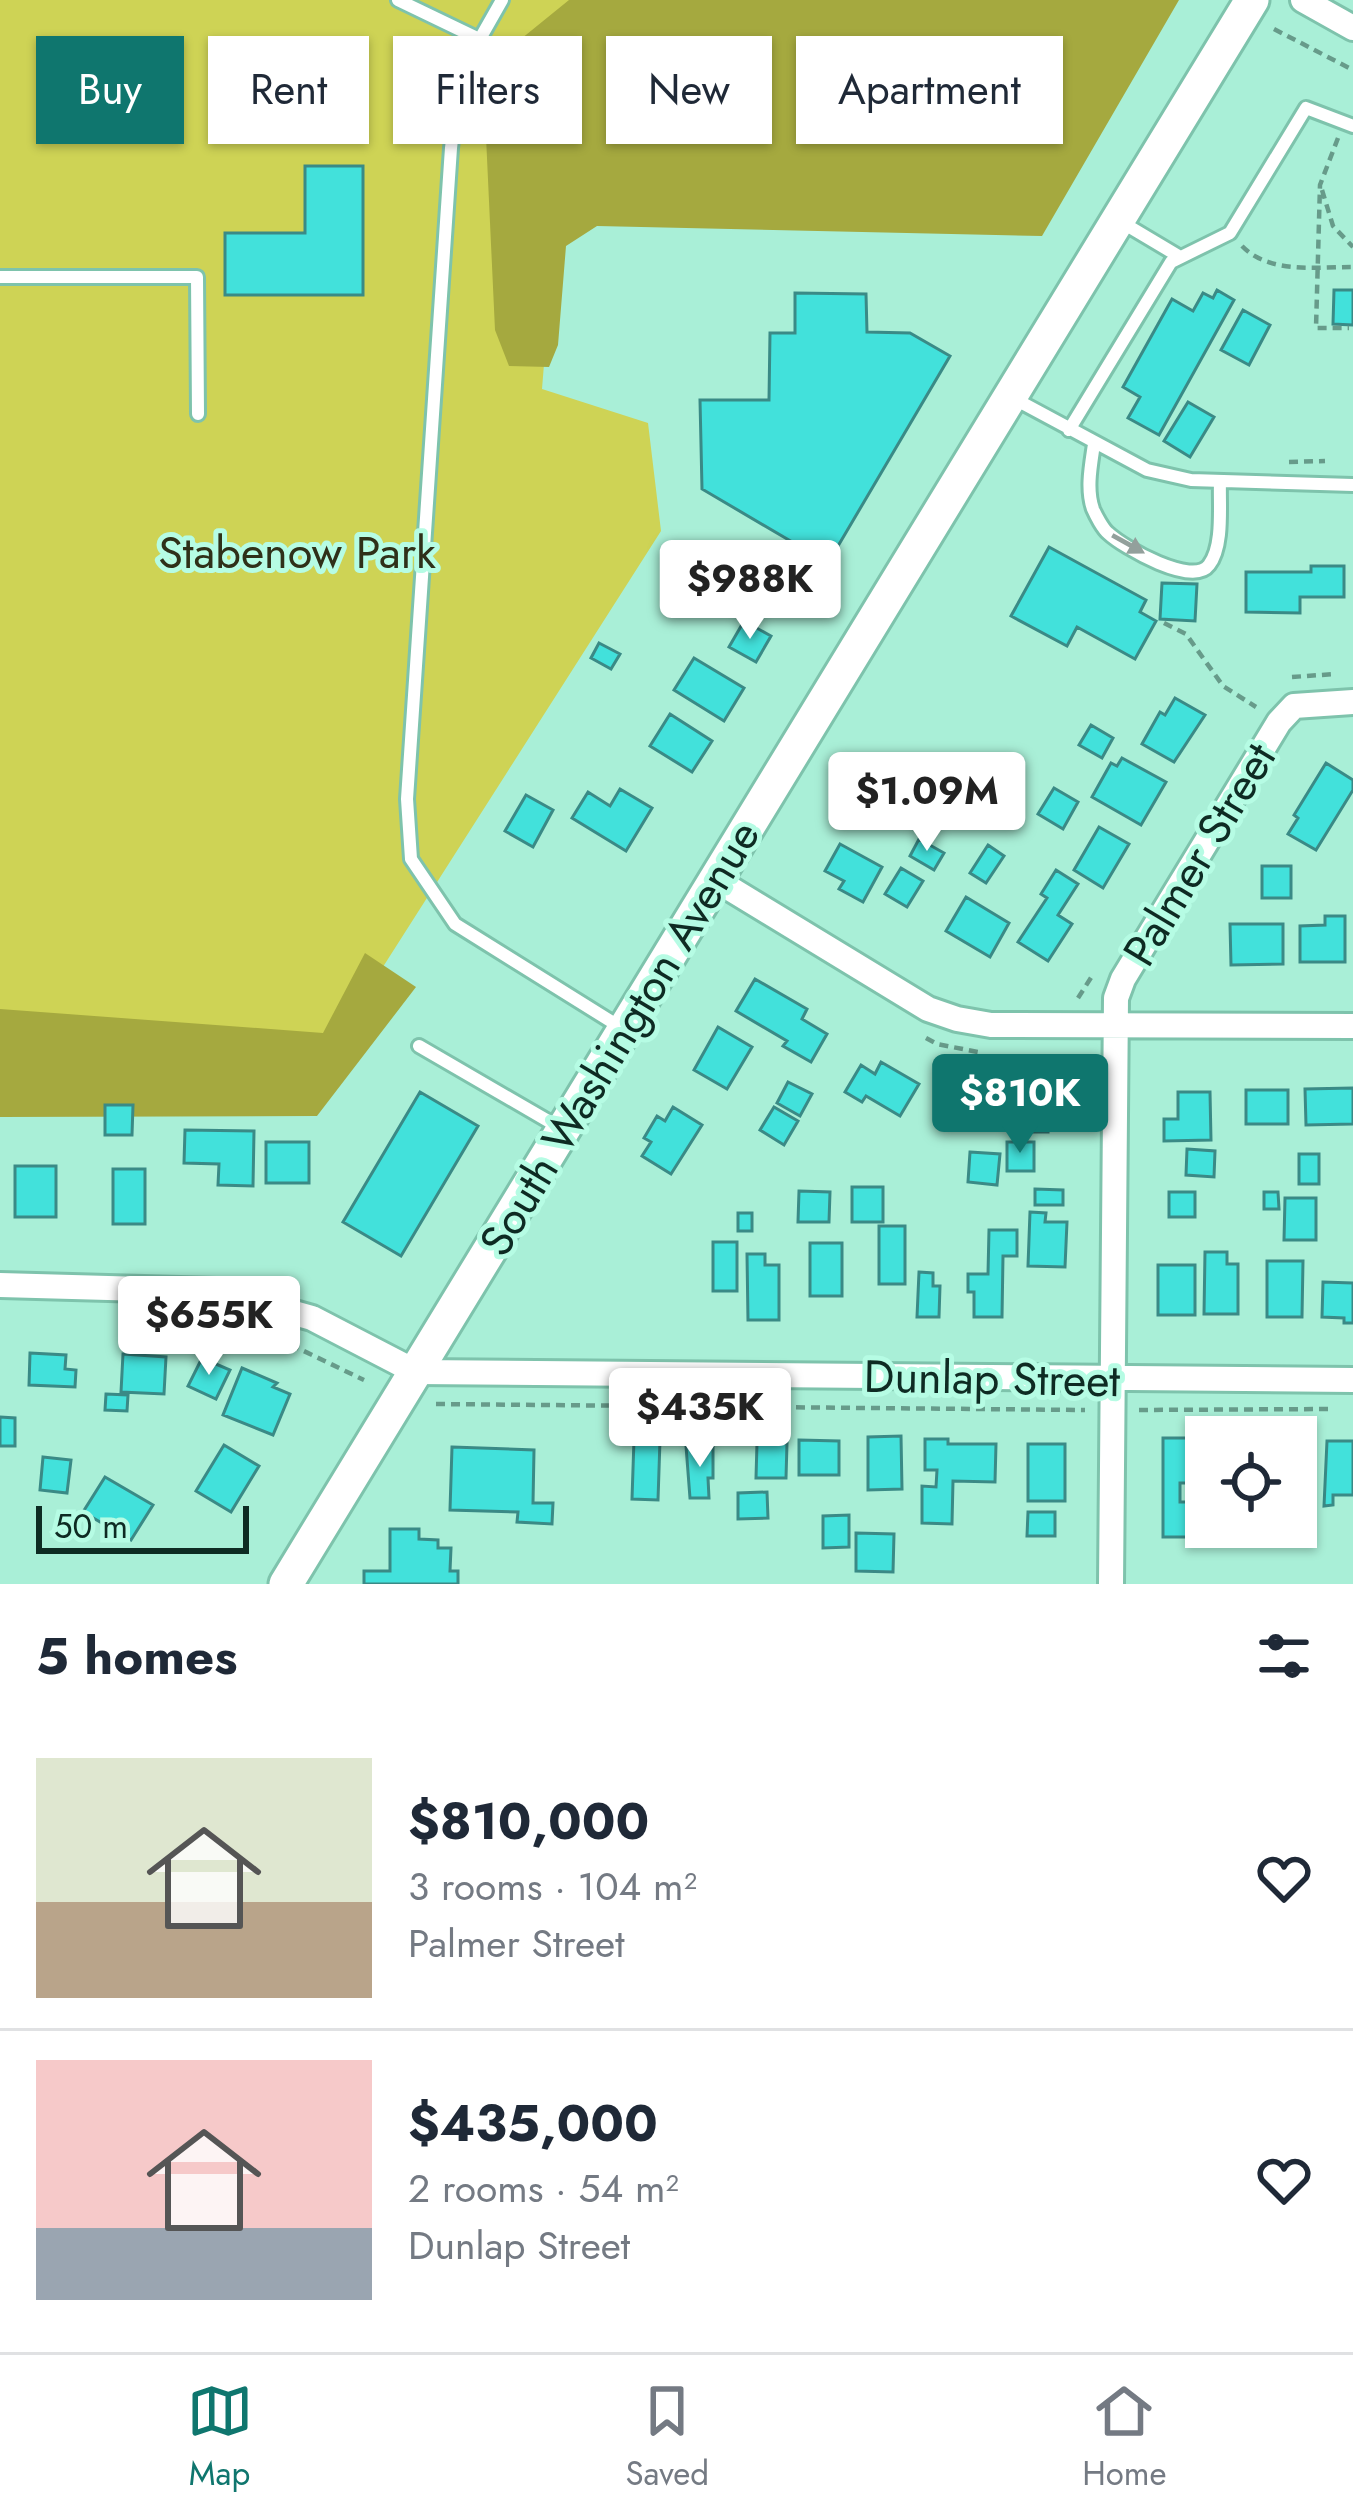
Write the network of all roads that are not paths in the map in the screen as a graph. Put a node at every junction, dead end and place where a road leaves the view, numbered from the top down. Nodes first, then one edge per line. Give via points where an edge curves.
1 (398, 0) edge
2 (502, 0) edge
3 (1252, 0) edge
4 (1303, 0) edge
5 (1353, 28) edge
6 (473, 36) edge
7 (481, 36) edge
8 (1348, 124) edge
9 (452, 144) edge
10 (1118, 219) junction
11 (1180, 257) junction
12 (0, 278) edge
13 (1010, 397) junction
14 (198, 414) dead end
15 (1069, 430) junction
16 (1094, 444) junction
17 (1220, 481) junction
18 (1353, 485) edge
19 (1353, 702) edge
20 (716, 880) junction
21 (1116, 1025) junction
22 (1353, 1026) edge
23 (624, 1030) junction
24 (419, 1046) dead end
25 (563, 1130) junction
26 (0, 1285) edge
27 (416, 1372) junction
28 (1112, 1379) junction
29 (1353, 1380) edge
30 (286, 1584) edge
31 (1111, 1584) edge

1 - 6 lane
2 - 7 lane
3 - 10 street, South Washington Avenue
4 - 5 street
8 - 11 lane via 1306,108 1230,232
9 - 23 lane via 407,799 411,859 455,925
10 - 11 lane
10 - 13 street, South Washington Avenue
11 - 15 lane
12 - 14 lane via 197,278
13 - 15 lane
13 - 20 street, South Washington Avenue
15 - 16 lane
16 - 17 lane via 1147,470
16 -> 17 lane via 1092,507 1107,533 1180,573 1209,566
17 - 18 lane
19 - 21 street, Palmer Street via 1294,706 1279,722 1123,979
20 - 21 street via 942,1014 992,1025
20 - 23 street, South Washington Avenue
21 - 22 street
21 - 28 street, Palmer Street
23 - 25 street, South Washington Avenue
24 - 25 lane
25 - 27 street, South Washington Avenue
26 - 27 street, Dunlap Street via 216,1292 312,1318
27 - 28 street, Dunlap Street
27 - 30 street, South Washington Avenue
28 - 29 street, Dunlap Street
28 - 31 street, Palmer Street

